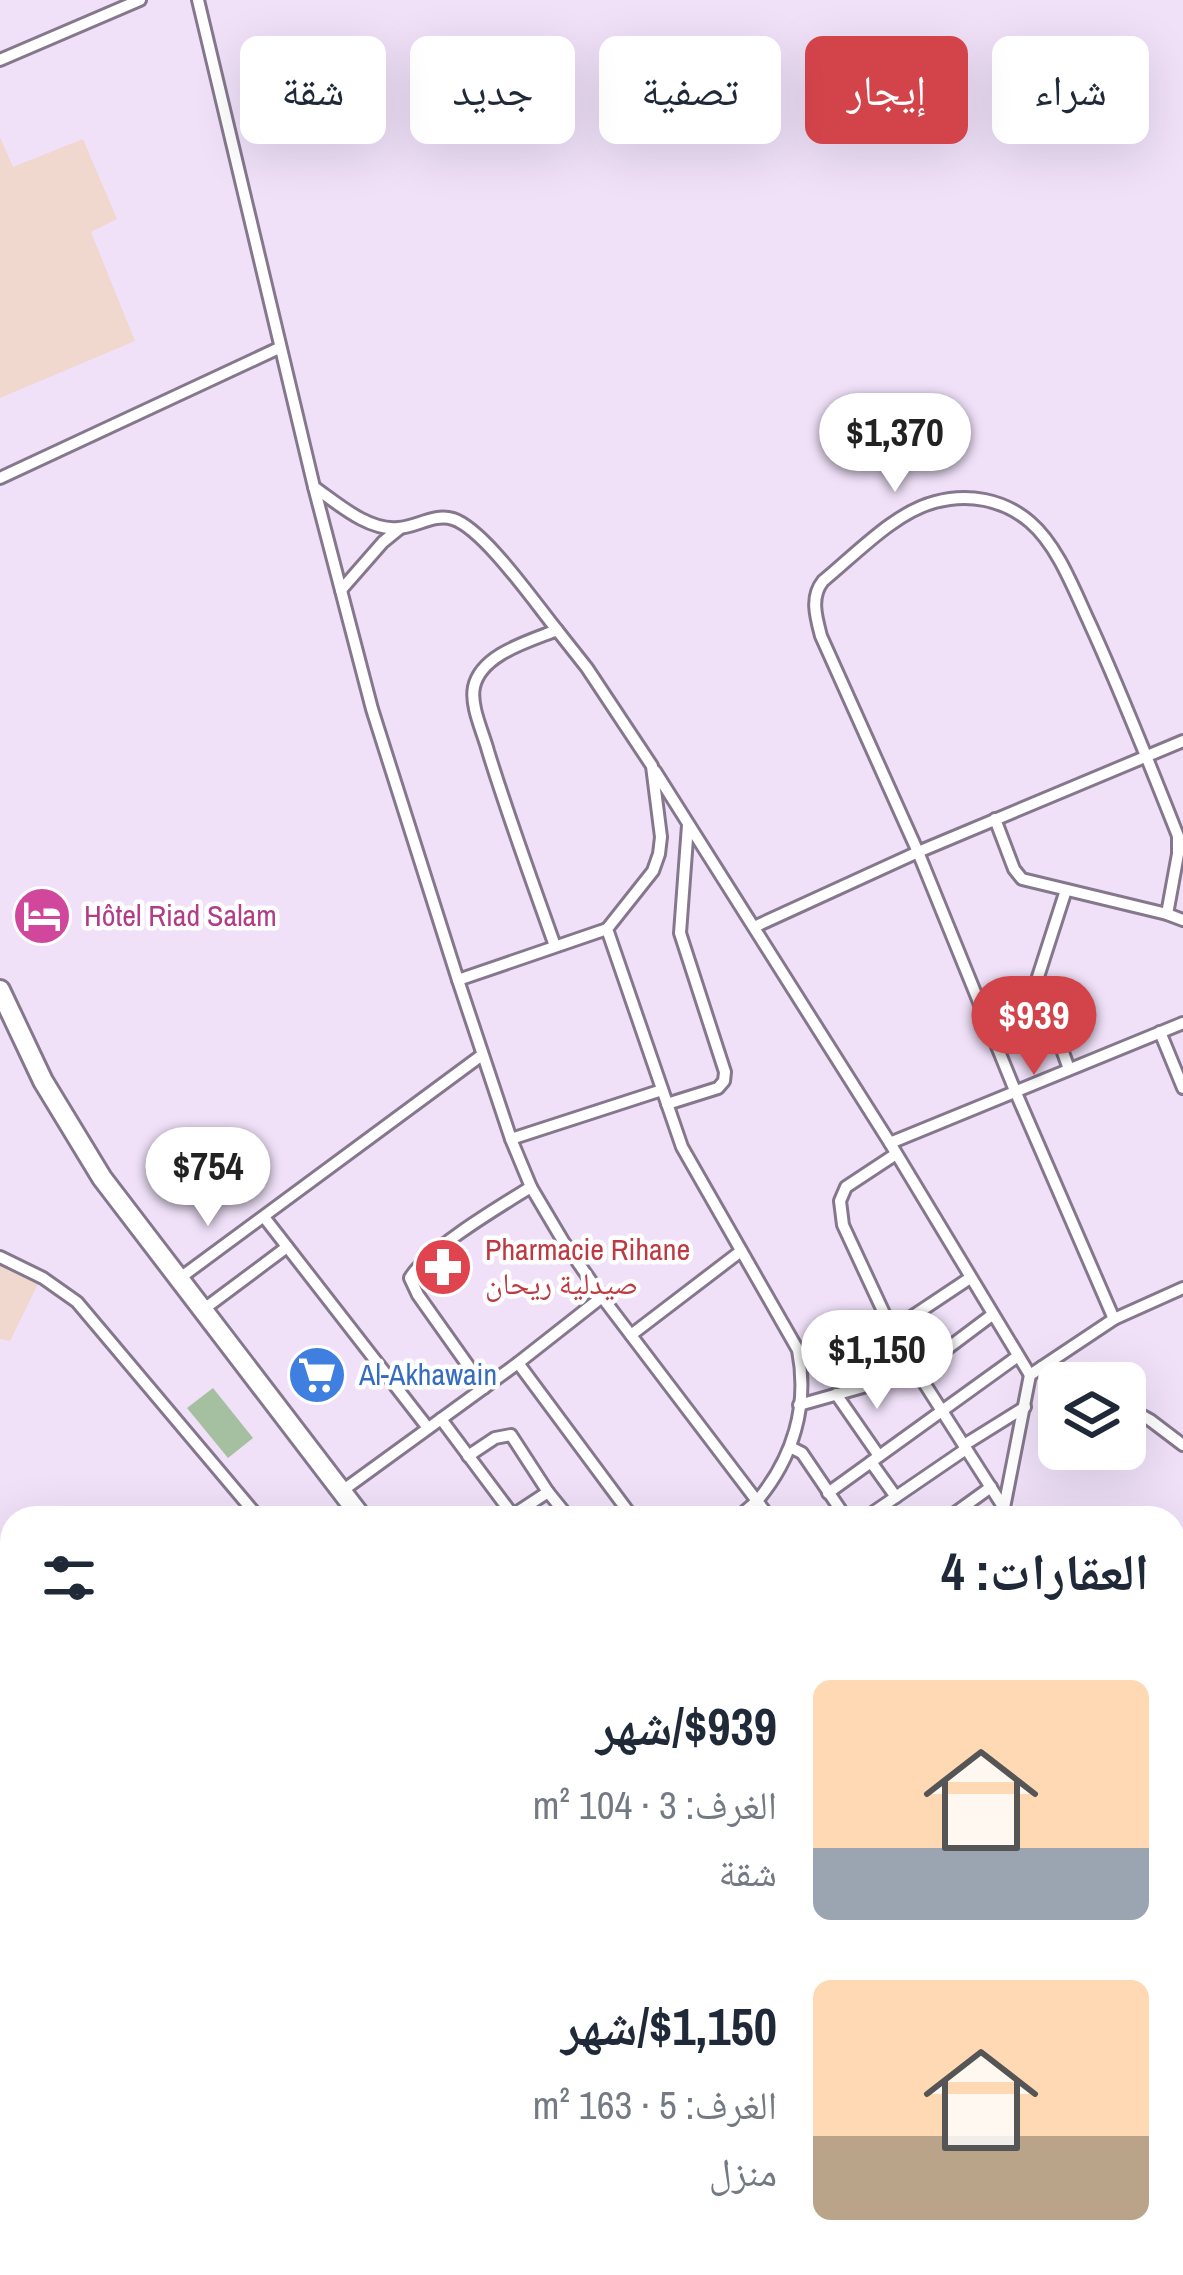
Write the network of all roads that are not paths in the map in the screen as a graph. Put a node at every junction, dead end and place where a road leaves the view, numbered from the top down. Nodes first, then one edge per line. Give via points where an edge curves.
1 (140, 0) edge
2 (198, 0) edge
3 (0, 61) edge
4 (279, 348) junction
5 (0, 478) edge
6 (314, 487) junction
7 (399, 529) junction
8 (341, 590) junction
9 (556, 630) junction
10 (1183, 740) edge
11 (1146, 755) junction
12 (652, 766) junction
13 (995, 819) junction
14 (688, 823) junction
15 (918, 852) junction
16 (1066, 890) junction
17 (1167, 914) junction
18 (1183, 920) edge
19 (754, 927) junction
20 (607, 929) junction
21 (555, 946) junction
22 (458, 980) junction
23 (0, 990) edge
24 (1183, 1023) edge
25 (1160, 1032) junction
26 (482, 1054) junction
27 (1070, 1069) junction
28 (1183, 1088) edge
29 (662, 1090) junction
30 (1016, 1093) junction
31 (667, 1104) junction
32 (511, 1139) junction
33 (893, 1148) junction
34 (531, 1187) junction
35 (264, 1217) junction
36 (287, 1246) junction
37 (741, 1251) junction
38 (0, 1257) edge
39 (180, 1278) junction
40 (970, 1278) junction
41 (1183, 1288) edge
42 (602, 1297) junction
43 (204, 1309) junction
44 (992, 1315) junction
45 (1114, 1319) junction
46 (892, 1330) junction
47 (631, 1335) junction
48 (1018, 1356) junction
49 (1050, 1362) edge
50 (518, 1363) junction
51 (1038, 1370) edge
52 (916, 1372) junction
53 (1030, 1375) junction
54 (484, 1388) junction
55 (836, 1394) junction
56 (800, 1405) junction
57 (1024, 1407) junction
58 (941, 1411) junction
59 (1146, 1418) edge
60 (441, 1419) junction
61 (428, 1428) junction
62 (1183, 1445) edge
63 (965, 1447) junction
64 (792, 1448) junction
65 (468, 1456) junction
66 (875, 1459) junction
67 (991, 1487) junction
68 (342, 1491) junction
69 (548, 1492) junction
70 (828, 1493) junction
71 (896, 1497) junction
72 (758, 1501) junction
73 (249, 1506) edge
74 (353, 1506) edge
75 (506, 1506) edge
76 (528, 1506) edge
77 (559, 1506) edge
78 (625, 1506) edge
79 (752, 1506) edge
80 (762, 1506) edge
81 (837, 1506) edge
82 (883, 1506) edge
83 (965, 1506) edge
84 (1000, 1506) edge
85 (1004, 1506) edge

1 - 3 street
2 - 4 street
4 - 5 street
4 - 6 street
6 - 7 street via 365,520
6 - 8 street
7 - 8 street
7 - 9 street via 437,517 460,522
8 - 22 street
9 - 12 street
9 - 21 street via 502,654 474,688
10 - 11 street
11 - 13 street
11 - 15 street via 1069,579 1035,526 986,498 932,502 898,519 824,581 815,604 820,636
11 - 17 street via 1178,836
12 - 14 street
12 - 20 street via 659,854
13 - 15 street
13 - 16 street via 1018,875
14 - 19 street
14 - 31 street via 680,933 725,1072 718,1088
15 - 19 street
15 - 30 street
16 - 17 street
16 - 27 street via 1037,980
17 - 18 street
19 - 33 street
20 - 21 street
20 - 29 street
21 - 22 street
22 - 26 street
23 - 39 main road via 64,1119
24 - 25 street
25 - 27 street
25 - 28 street
26 - 32 street
26 - 35 street
27 - 30 street
29 - 31 street
29 - 32 street
30 - 33 street
30 - 45 street
31 - 37 street
32 - 34 street
33 - 40 street
33 - 46 street via 846,1187 839,1209
34 - 42 street
34 - 54 street via 410,1277
35 - 36 street
35 - 39 street
36 - 43 street
36 - 61 street
37 - 47 street
37 - 56 street via 798,1350
38 - 73 street via 77,1302
39 - 43 main road
40 - 44 street
40 - 46 street
41 - 45 street
42 - 47 street
42 - 50 street
43 - 68 main road
44 - 48 street
44 - 52 street
45 - 49 street
46 - 52 street
47 - 72 street
48 - 53 street
48 - 58 street
50 - 54 street
50 - 78 street
51 - 53 street
52 - 55 street
52 - 58 street
53 - 57 street
54 - 60 street
55 - 56 street
55 - 66 street
56 - 64 street
57 - 63 street
57 - 85 street
58 - 63 street
58 - 66 street
59 - 62 street
60 - 61 street
60 - 65 street
61 - 68 street
63 - 67 street
63 - 71 street
64 - 70 street
64 - 72 street
65 - 69 street via 512,1435
65 - 75 street
66 - 70 street
66 - 71 street
67 - 83 street
67 - 84 street
68 - 74 main road
69 - 76 street
69 - 77 street
70 - 81 street
71 - 82 street
72 - 79 street
72 - 80 street

